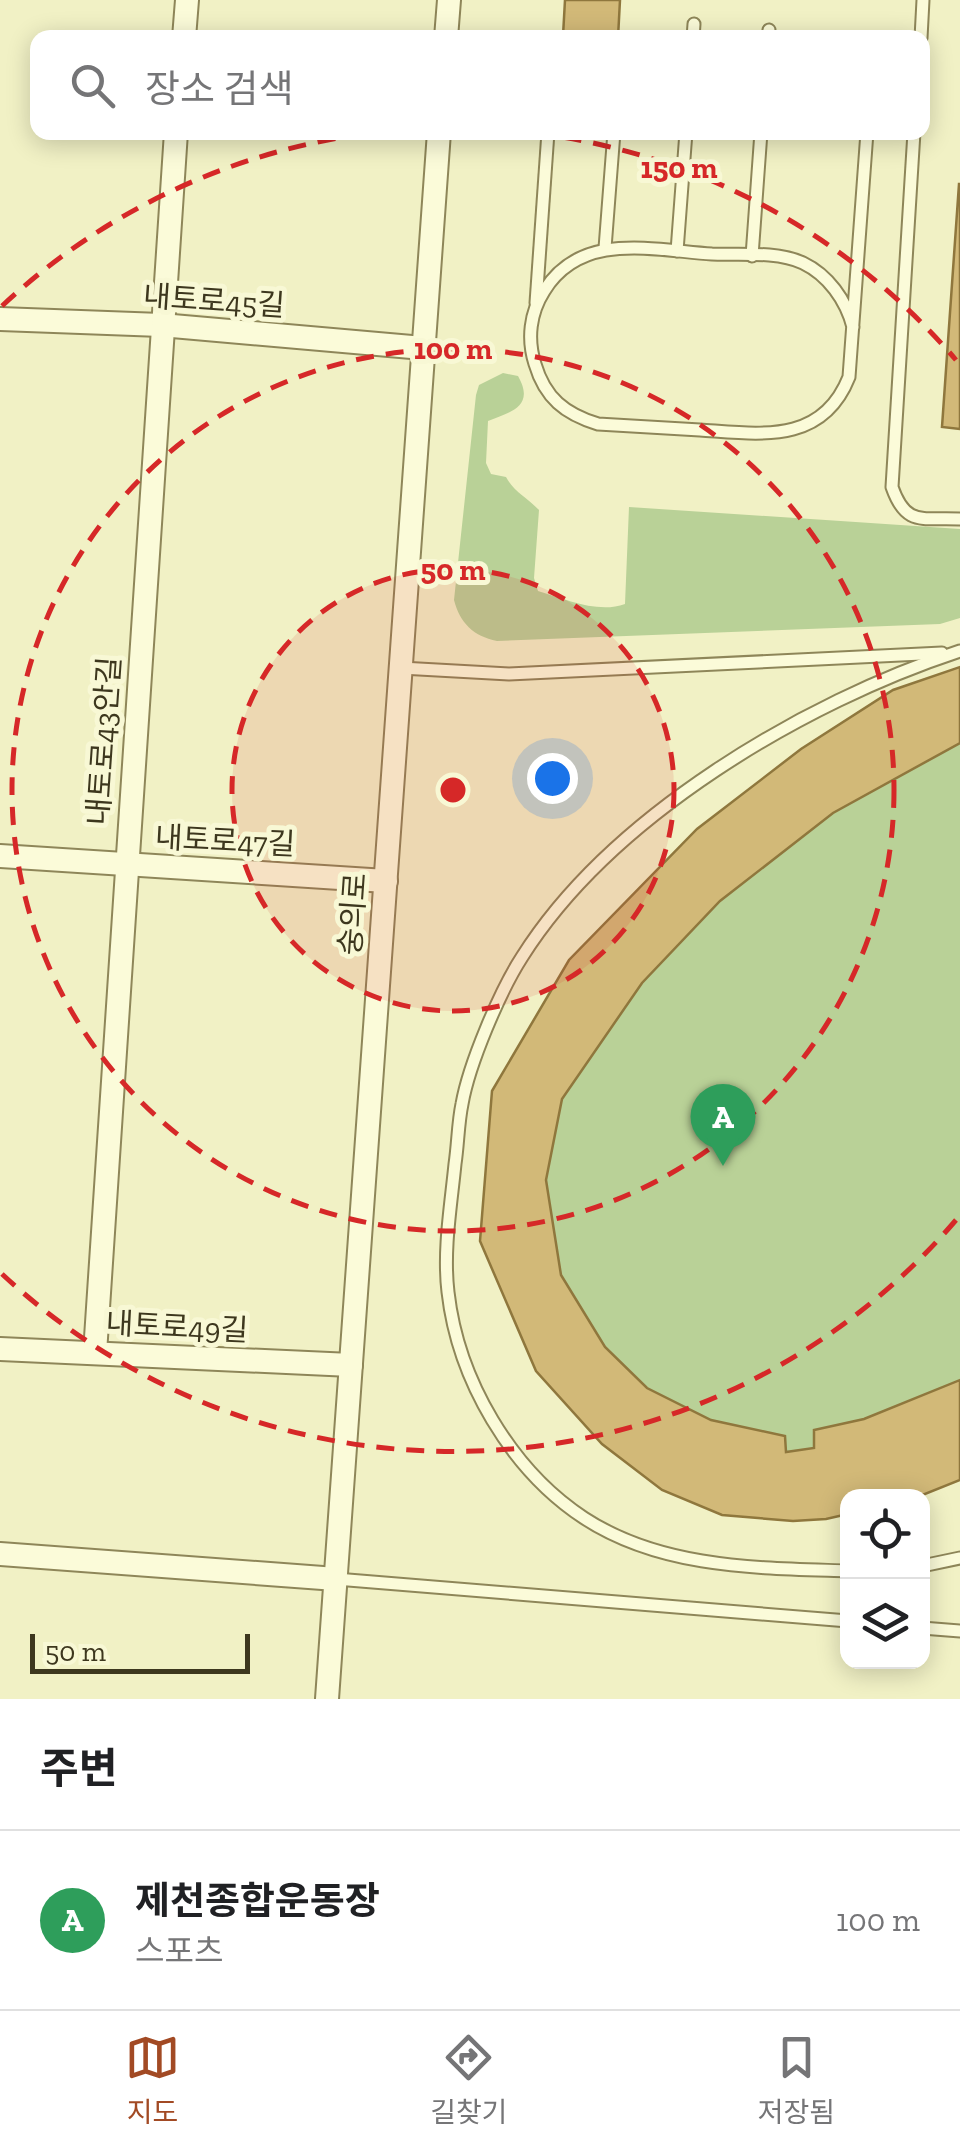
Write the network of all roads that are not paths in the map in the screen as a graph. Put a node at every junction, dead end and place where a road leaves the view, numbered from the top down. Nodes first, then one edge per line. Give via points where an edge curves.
1 (187, 0) edge
2 (449, 0) edge
3 (923, 0) edge
4 (185, 30) edge
5 (447, 30) edge
6 (921, 30) edge
7 (175, 140) edge
8 (438, 140) edge
9 (547, 140) edge
10 (613, 140) edge
11 (685, 140) edge
12 (760, 140) edge
13 (865, 140) edge
14 (914, 140) edge
15 (605, 248) junction
16 (677, 252) junction
17 (752, 256) junction
18 (535, 307) junction
19 (0, 319) edge
20 (162, 325) junction
21 (853, 327) junction
22 (423, 348) junction
23 (960, 519) edge
24 (958, 652) edge
25 (401, 668) junction
26 (0, 856) edge
27 (126, 866) junction
28 (386, 881) junction
29 (0, 1349) edge
30 (95, 1353) junction
31 (351, 1364) junction
32 (0, 1554) edge
33 (960, 1558) edge
34 (930, 1564) edge
35 (840, 1572) edge
36 (336, 1579) junction
37 (840, 1620) edge
38 (930, 1629) edge
39 (960, 1631) edge
40 (327, 1699) edge

1 - 4 street
2 - 5 street
3 - 6 lane
7 - 20 street, 내토로43안길
8 - 22 street, 숭의로
9 - 18 lane
10 - 15 lane
11 - 16 lane
12 - 17 lane
13 - 21 lane
14 - 23 lane via 892,487 909,516
15 - 16 lane
15 - 18 lane via 564,267
16 - 17 lane
17 - 21 lane via 790,258 824,276
18 - 21 lane via 532,356 550,396 577,417 618,425 772,434 802,427 834,406 844,390
19 - 20 street, 내토로45길
20 - 22 street, 내토로45길
20 - 27 street, 내토로43안길
22 - 25 street, 숭의로
24 - 25 lane via 509,674
24 - 35 lane via 879,681 776,732 623,844 565,900 520,959 462,1101 448,1290 480,1397 514,1450 587,1520 669,1554 740,1568
25 - 28 street, 숭의로
26 - 27 street, 내토로47길
27 - 28 street, 내토로47길
27 - 30 street, 내토로43안길
28 - 31 street, 숭의로
29 - 30 street, 내토로49길
30 - 31 street, 내토로49길
31 - 36 street, 숭의로
32 - 36 street
33 - 34 lane
36 - 37 lane
36 - 40 street, 숭의로
38 - 39 lane

